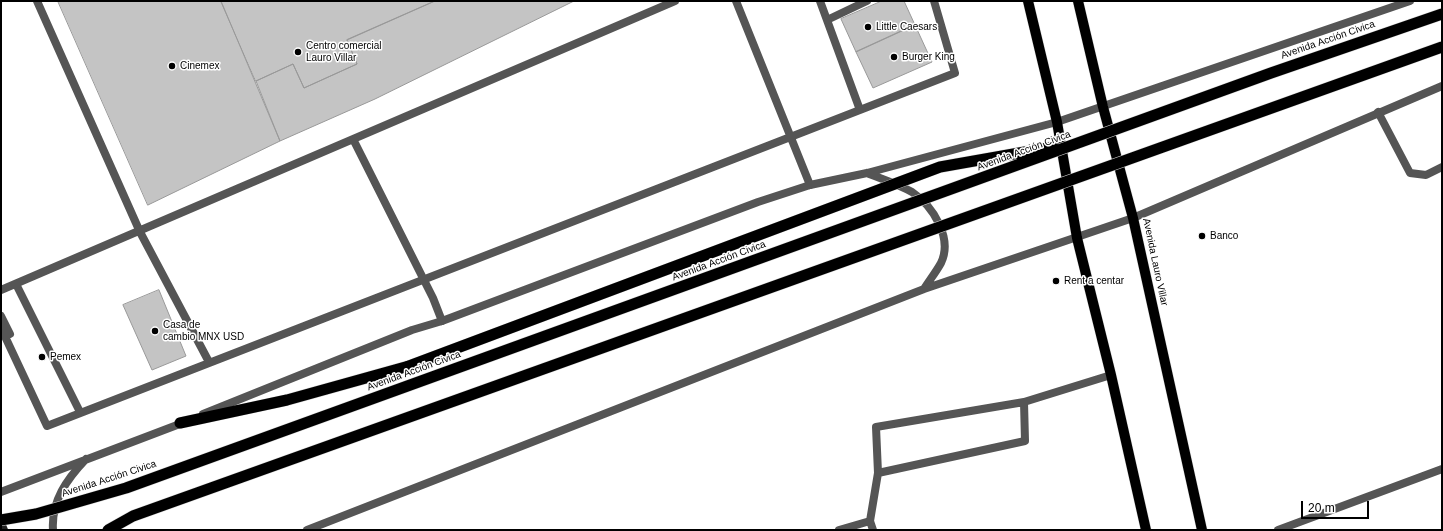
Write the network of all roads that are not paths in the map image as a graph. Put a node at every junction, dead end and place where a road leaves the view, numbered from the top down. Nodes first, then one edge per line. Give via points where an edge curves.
1 (37, 1) edge
2 (675, 1) edge
3 (736, 1) edge
4 (820, 1) edge
5 (867, 1) edge
6 (934, 1) edge
7 (1028, 1) edge
8 (1078, 1) edge
9 (1410, 1) edge
10 (1442, 14) edge
11 (827, 20) junction
12 (1442, 47) edge
13 (1442, 86) edge
14 (1103, 107) junction
15 (860, 110) junction
16 (1378, 112) junction
17 (1057, 122) junction
18 (790, 137) junction
19 (353, 140) junction
20 (1083, 142) junction
21 (1442, 167) edge
22 (867, 174) junction
23 (810, 185) junction
24 (1133, 218) junction
25 (140, 232) junction
26 (1077, 238) junction
27 (424, 279) junction
28 (18, 283) junction
29 (924, 289) junction
30 (1, 290) edge
31 (1, 316) edge
32 (442, 321) junction
33 (1, 328) edge
34 (209, 362) junction
35 (1111, 375) junction
36 (1024, 402) junction
37 (83, 411) junction
38 (52, 423) junction
39 (180, 424) junction
40 (88, 457) junction
41 (1442, 469) edge
42 (878, 473) junction
43 (1, 492) edge
44 (1, 521) edge
45 (870, 521) junction
46 (4, 530) edge
47 (53, 530) edge
48 (108, 530) edge
49 (307, 530) edge
50 (840, 530) edge
51 (873, 530) edge
52 (1146, 530) edge
53 (1202, 530) edge
54 (1278, 530) edge

1 - 25 street
2 - 19 street
3 - 18 street
4 - 11 street
5 - 11 street
6 - 15 street via 955,74
7 - 17 main road
8 - 14 main road, Avenida Lauro Villar
9 - 14 street, Avenida Acción Civica
10 - 20 highway, Avenida Acción Civica, bridge
11 - 15 street
12 - 48 highway, bridge via 133,516
13 - 16 street
14 - 17 street, Avenida Acción Civica
14 - 24 main road, Avenida Lauro Villar
15 - 18 street
16 - 21 street via 1410,173 1426,175
16 - 24 street
17 - 22 street, Avenida Acción Civica
17 - 26 main road
18 - 23 street
18 - 27 street
19 - 25 street
19 - 27 street
20 - 39 highway, bridge via 940,167 409,366 287,400
20 - 44 highway, Avenida Acción Civica, bridge via 126,488 36,514
22 - 23 street, Avenida Acción Civica
22 - 29 street via 912,193 925,203 942,231 945,248 941,263
23 - 32 street, Avenida Acción Civica via 758,202
24 - 26 street
24 - 53 main road, Avenida Lauro Villar
25 - 28 street
25 - 34 street
26 - 29 street
26 - 35 main road
27 - 32 street
27 - 34 street
28 - 30 street
28 - 37 street
29 - 49 street
31 - 38 street
32 - 39 street, Avenida Acción Civica via 412,330
33 - 38 street via 47,426
34 - 37 street
35 - 36 street
35 - 52 main road
36 - 42 street via 1025,441
36 - 42 street via 876,427
37 - 38 street
39 - 40 street, Avenida Acción Civica
40 - 43 street, Avenida Acción Civica
40 - 47 street via 69,477 56,501
41 - 54 street
42 - 45 street
44 - 46 main road
45 - 50 street
45 - 51 street

